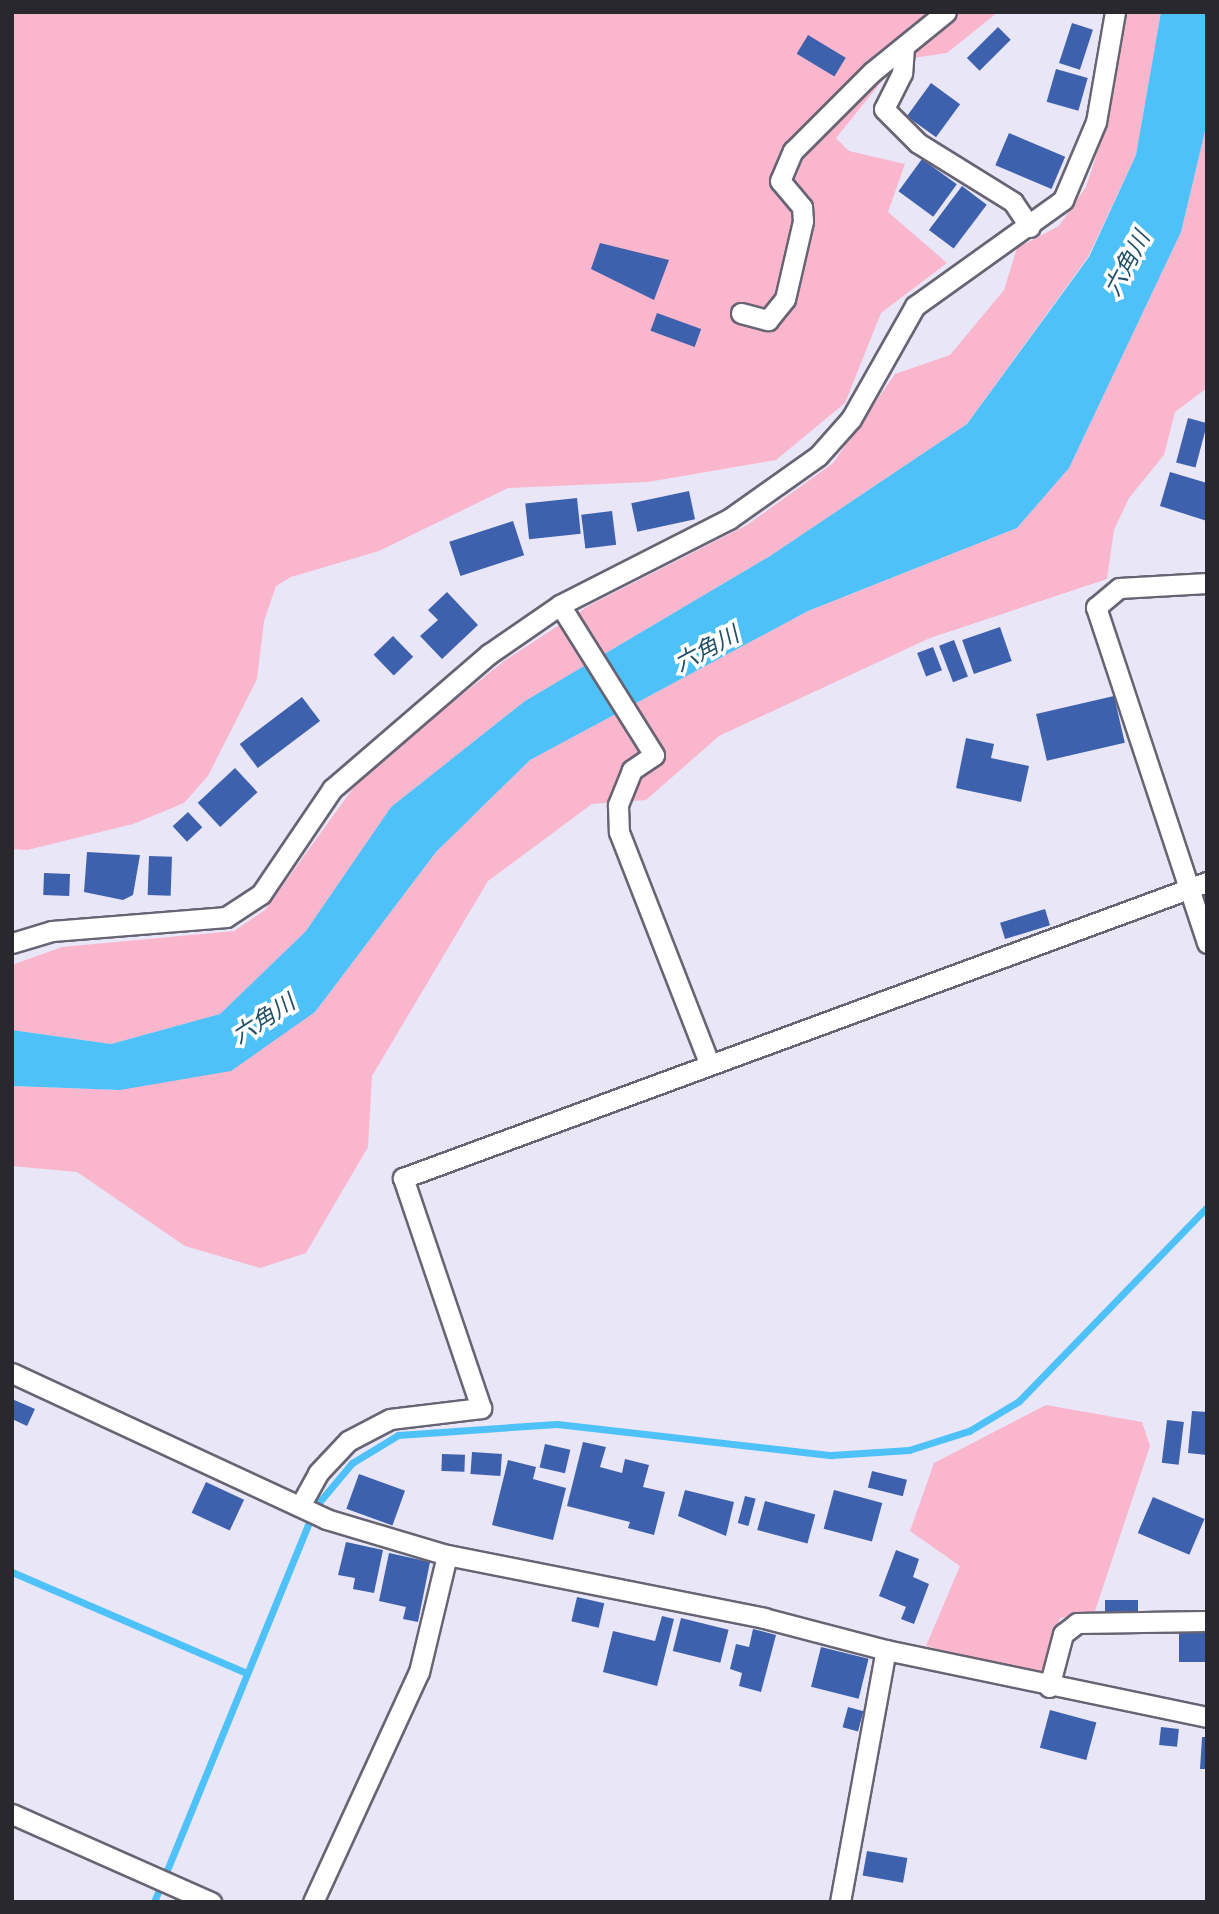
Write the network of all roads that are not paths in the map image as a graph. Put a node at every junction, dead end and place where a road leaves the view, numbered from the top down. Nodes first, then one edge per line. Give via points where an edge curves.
1 (946, 12) edge
2 (1115, 12) edge
3 (904, 47) junction
4 (1030, 227) junction
5 (741, 313) dead end
6 (1207, 583) edge
7 (563, 611) junction
8 (1207, 882) edge
9 (1187, 889) junction
10 (12, 943) edge
11 (1207, 943) edge
12 (709, 1063) junction
13 (12, 1373) edge
14 (300, 1506) junction
15 (447, 1555) junction
16 (1207, 1621) edge
17 (886, 1650) junction
18 (1049, 1687) junction
19 (1207, 1717) edge
20 (12, 1814) edge
21 (211, 1902) edge
22 (313, 1902) edge
23 (840, 1902) edge

1 - 3 street
2 - 4 street via 1096,122 1063,200
3 - 4 street via 902,73 884,109 918,144 1013,202
3 - 5 street via 793,150 780,181 802,207 803,221 785,299 768,320
4 - 7 street via 987,250 915,306 851,419 818,456 729,519
6 - 9 street via 1119,588 1097,607
7 - 10 street via 370,752 332,789 261,894 226,917 52,931
7 - 12 street via 643,745 654,755 632,771 618,805 619,832
8 - 9 street
9 - 11 street
9 - 12 street
12 - 14 street via 403,1178 481,1408 390,1419 348,1441
13 - 14 street
14 - 15 street via 326,1519
15 - 17 street via 764,1618
15 - 22 street via 419,1672
16 - 18 street via 1077,1623 1063,1634
17 - 18 street
17 - 23 street
18 - 19 street
20 - 21 street

